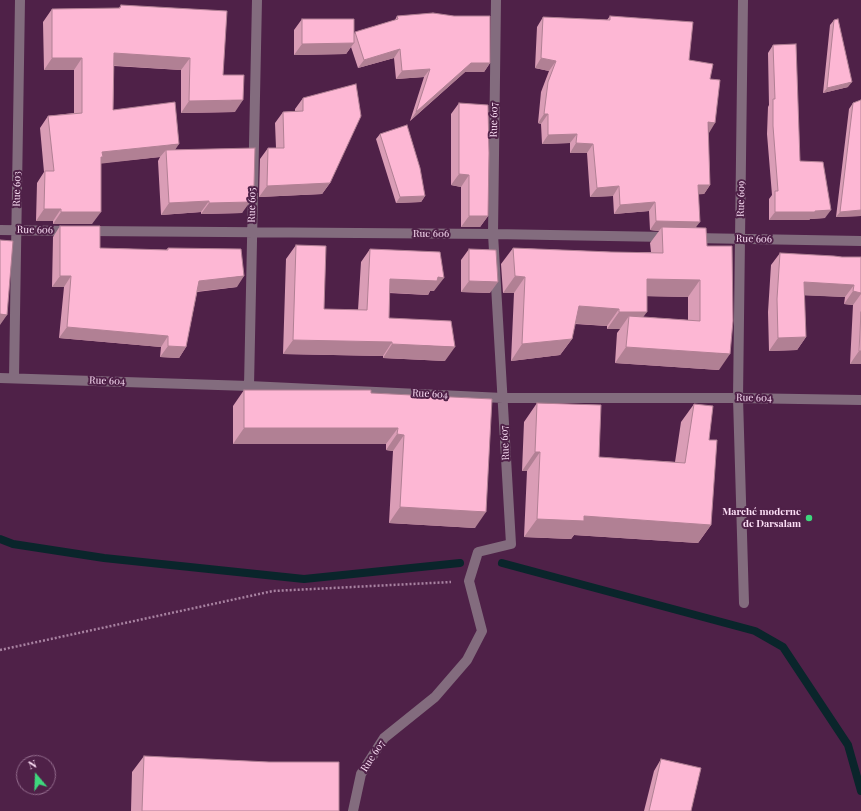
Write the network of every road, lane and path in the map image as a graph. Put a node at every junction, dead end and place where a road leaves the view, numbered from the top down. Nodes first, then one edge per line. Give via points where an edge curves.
1 (20, 0) edge
2 (257, 0) edge
3 (496, 0) edge
4 (743, 0) edge
5 (0, 230) edge
6 (17, 230) junction
7 (252, 232) junction
8 (493, 234) junction
9 (740, 239) junction
10 (861, 241) edge
11 (0, 378) edge
12 (14, 378) junction
13 (249, 386) junction
14 (503, 398) junction
15 (738, 398) junction
16 (861, 400) edge
17 (469, 581) junction
18 (744, 603) dead end
19 (0, 650) edge
20 (353, 811) edge

1 - 6 street, Rue 603
2 - 7 street, Rue 605
3 - 8 street, Rue 607
4 - 9 street, Rue 609
5 - 6 street, Rue 606
6 - 7 street, Rue 606
6 - 12 street, Rue 603
7 - 8 street, Rue 606
7 - 13 street, Rue 605
8 - 9 street, Rue 606
8 - 14 street, Rue 607
9 - 10 street, Rue 606
9 - 15 street, Rue 609
11 - 12 street, Rue 604
12 - 13 street, Rue 604
13 - 14 street, Rue 604
14 - 15 street, Rue 604
14 - 17 street, Rue 607 via 511,544 478,552
15 - 16 street, Rue 604
15 - 18 street, Rue 609
17 - 19 path via 273,591
17 - 20 street, Rue 607 via 482,631 467,660 435,697 384,738 362,774

